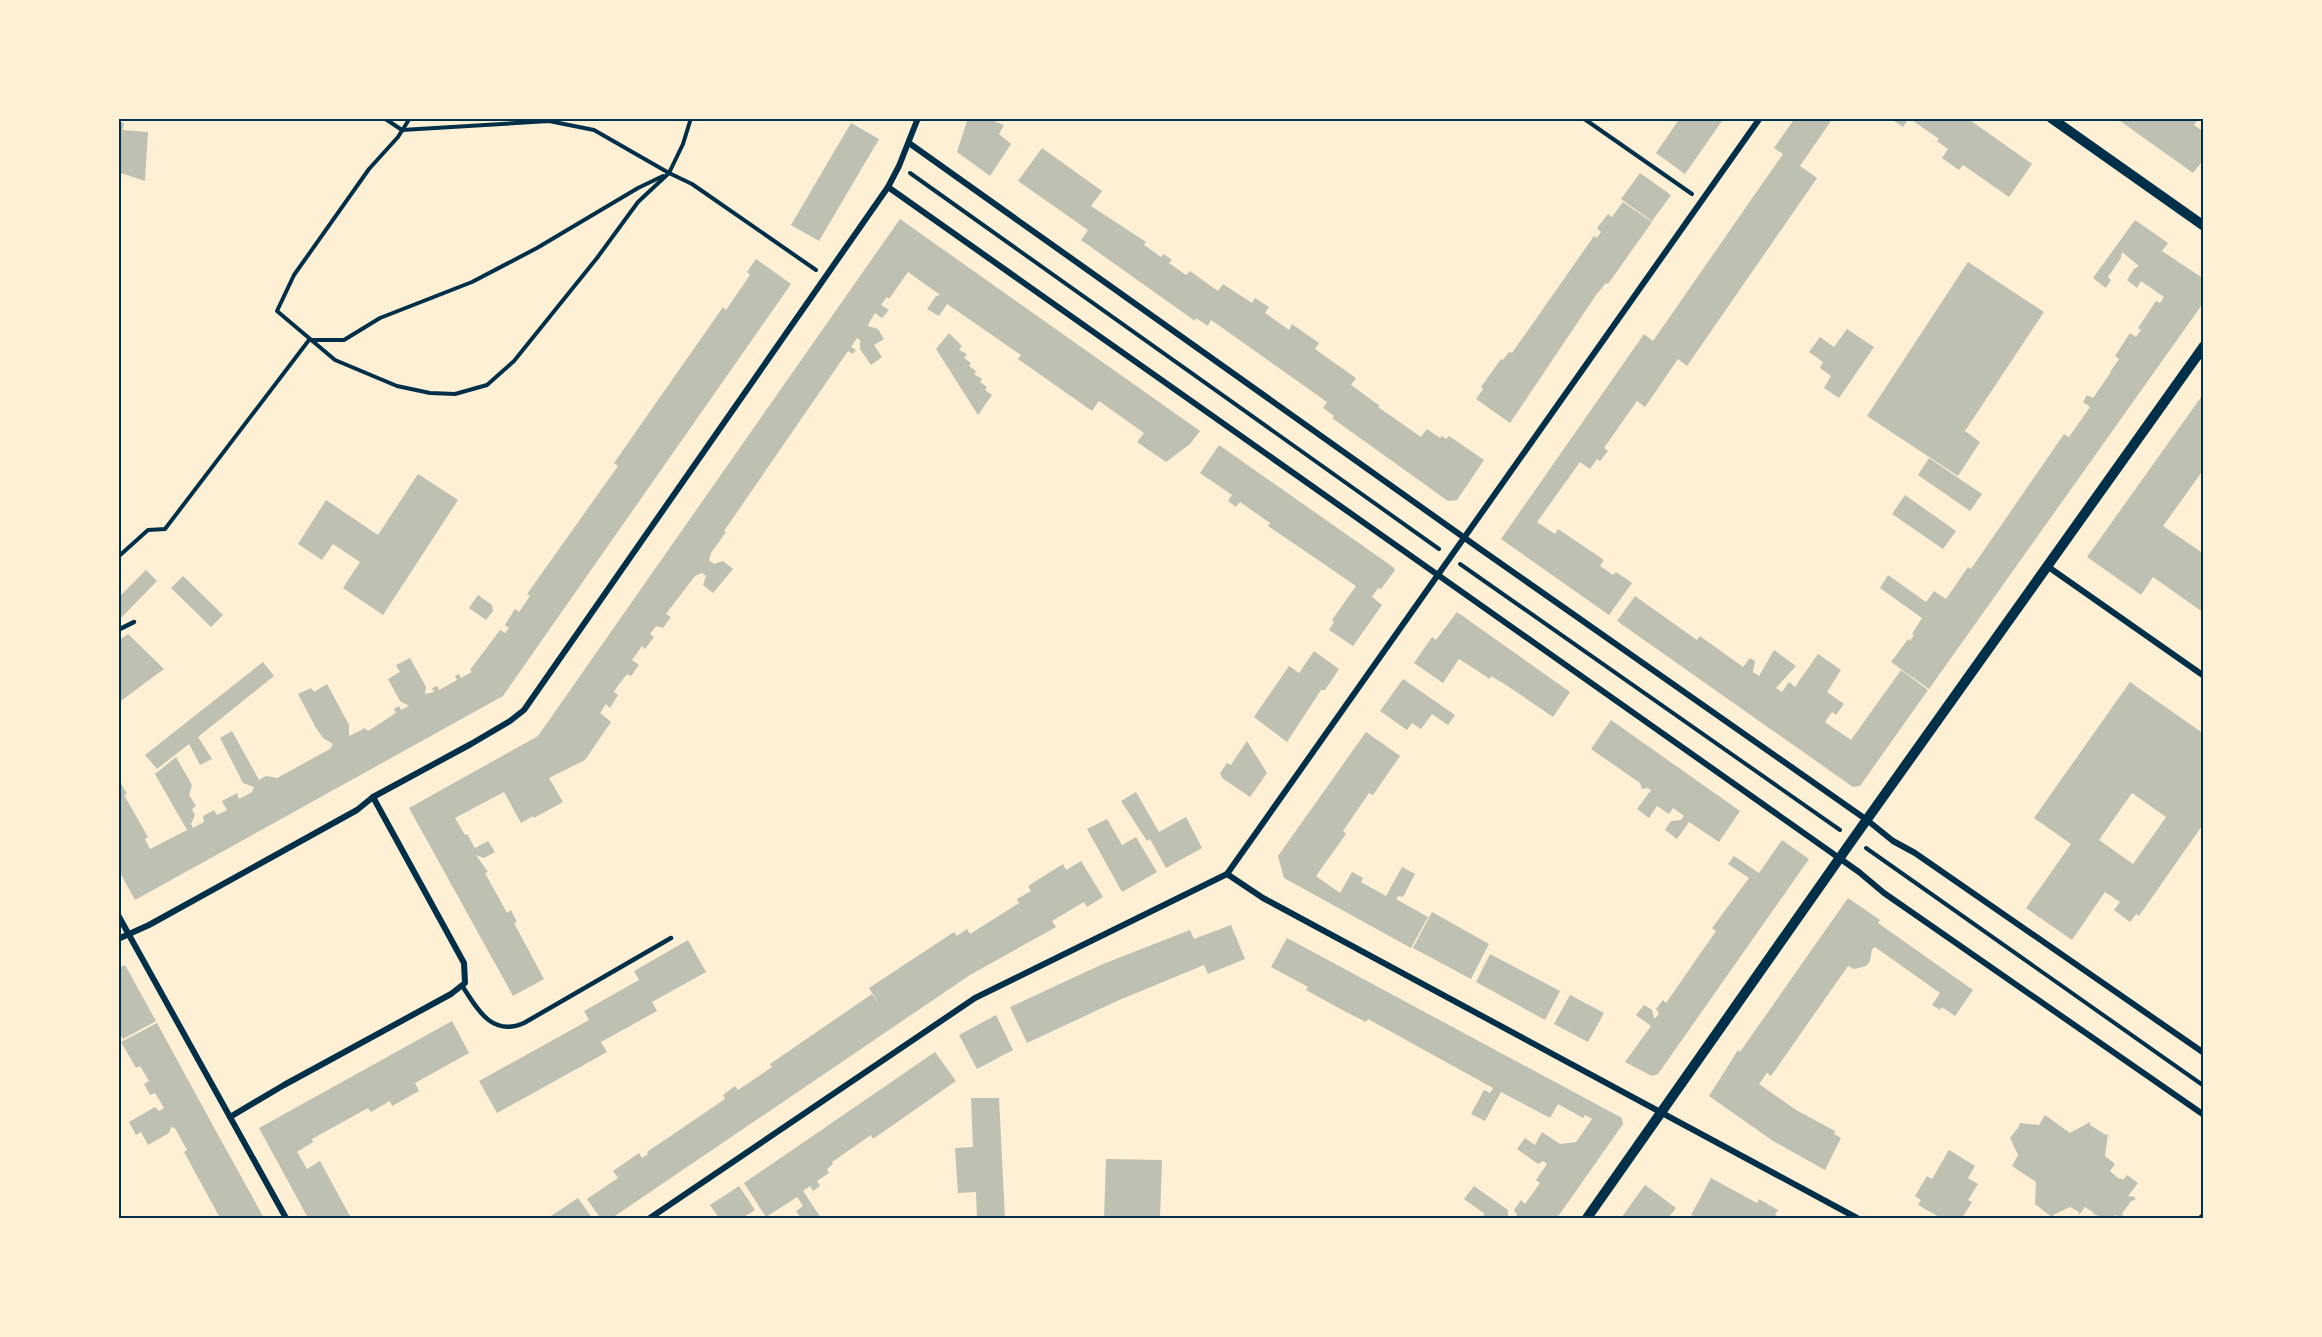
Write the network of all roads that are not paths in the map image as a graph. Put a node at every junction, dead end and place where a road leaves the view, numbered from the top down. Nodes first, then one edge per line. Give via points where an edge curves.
1 (918, 118) edge
2 (1760, 118) edge
3 (2050, 118) edge
4 (909, 143) junction
5 (888, 188) junction
6 (2204, 226) edge
7 (2204, 346) edge
8 (1465, 537) junction
9 (2048, 566) junction
10 (1437, 574) junction
11 (134, 622) dead end
12 (118, 630) edge
13 (2204, 676) edge
14 (373, 797) junction
15 (1867, 820) junction
16 (1840, 859) junction
17 (1227, 874) junction
18 (118, 915) edge
19 (129, 933) junction
20 (671, 938) dead end
21 (118, 939) edge
22 (463, 987) junction
23 (2204, 1053) edge
24 (1661, 1112) junction
25 (2204, 1115) edge
26 (230, 1117) junction
27 (2204, 1215) edge
28 (286, 1218) edge
29 (650, 1218) edge
30 (1587, 1218) edge
31 (1857, 1218) edge
32 (2201, 1218) edge

1 - 4 street
2 - 8 street
3 - 6 street
4 - 5 street
4 - 8 street
5 - 10 street
5 - 14 street via 530,703 489,733
7 - 9 street
8 - 10 street
8 - 15 street
9 - 13 street
9 - 15 street
10 - 16 street
10 - 17 street
11 - 12 lane
14 - 19 street via 357,810
14 - 22 street via 464,963
15 - 16 street
15 - 23 street
16 - 24 street
16 - 25 street
17 - 24 street via 1263,898
17 - 29 street via 975,998
18 - 19 street
19 - 21 street
19 - 26 street
20 - 22 lane via 511,1028 489,1021
22 - 26 street
24 - 30 street
24 - 31 street
26 - 28 street
27 - 32 street

